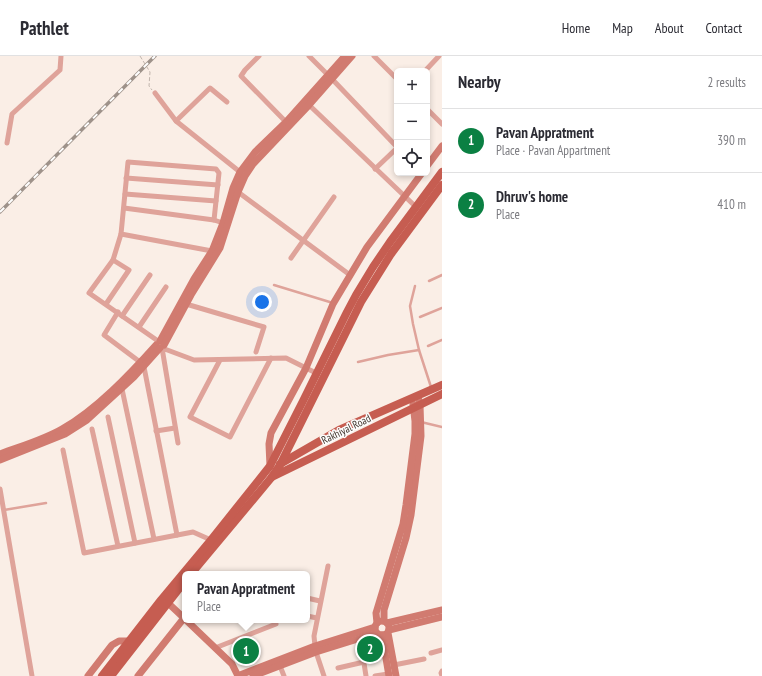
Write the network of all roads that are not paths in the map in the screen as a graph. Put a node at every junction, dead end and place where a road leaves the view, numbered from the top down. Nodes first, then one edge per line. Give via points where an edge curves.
1 (61, 56) edge
2 (259, 56) edge
3 (309, 56) edge
4 (345, 56) edge
5 (352, 56) edge
6 (374, 56) edge
7 (439, 56) edge
8 (428, 68) edge
9 (394, 76) edge
10 (330, 77) junction
11 (154, 93) road end
12 (227, 102) dead end
13 (307, 103) junction
14 (430, 112) edge
15 (176, 121) junction
16 (286, 122) junction
17 (442, 124) edge
18 (7, 143) dead end
19 (394, 145) edge
20 (442, 146) edge
21 (394, 151) edge
22 (430, 162) edge
23 (375, 168) junction
24 (240, 172) junction
25 (442, 172) edge
26 (420, 176) edge
27 (126, 178) junction
28 (218, 185) junction
29 (442, 185) edge
30 (238, 192) junction
31 (125, 194) junction
32 (405, 196) junction
33 (334, 197) dead end
34 (216, 201) junction
35 (416, 206) junction
36 (124, 208) junction
37 (214, 220) junction
38 (223, 223) junction
39 (121, 234) junction
40 (303, 241) junction
41 (212, 251) junction
42 (291, 258) dead end
43 (113, 260) junction
44 (150, 274) dead end
45 (350, 275) junction
46 (442, 275) edge
47 (429, 281) dead end
48 (274, 285) dead end
49 (415, 286) dead end
50 (166, 287) dead end
51 (106, 304) junction
52 (186, 304) junction
53 (334, 304) junction
54 (442, 308) edge
55 (120, 314) junction
56 (420, 317) dead end
57 (139, 328) junction
58 (442, 340) edge
59 (160, 345) junction
60 (428, 346) dead end
61 (419, 350) junction
62 (256, 352) dead end
63 (271, 358) junction
64 (220, 360) junction
65 (358, 362) dead end
66 (142, 365) junction
67 (306, 368) junction
68 (316, 373) junction
69 (442, 385) edge
70 (122, 389) junction
71 (432, 390) junction
72 (442, 394) edge
73 (415, 397) junction
74 (417, 407) junction
75 (87, 416) junction
76 (108, 417) dead end
77 (418, 422) junction
78 (442, 426) edge
79 (175, 428) junction
80 (92, 429) dead end
81 (156, 431) junction
82 (178, 443) dead end
83 (63, 450) dead end
84 (0, 454) edge
85 (0, 460) edge
86 (280, 465) junction
87 (270, 466) junction
88 (271, 478) junction
89 (258, 481) junction
90 (0, 488) edge
91 (46, 503) dead end
92 (4, 510) junction
93 (3, 520) edge
94 (176, 535) junction
95 (154, 539) junction
96 (211, 540) junction
97 (135, 543) junction
98 (118, 546) junction
99 (328, 566) dead end
100 (185, 571) edge
101 (194, 571) edge
102 (182, 575) edge
103 (182, 585) edge
104 (310, 599) edge
105 (320, 601) junction
106 (168, 603) junction
107 (442, 610) edge
108 (182, 616) edge
109 (310, 617) edge
110 (442, 617) edge
111 (317, 618) junction
112 (182, 623) edge
113 (189, 623) edge
114 (276, 624) dead end
115 (382, 628) junction
116 (360, 638) junction
117 (129, 641) junction
118 (216, 648) junction
119 (316, 649) junction
120 (442, 650) edge
121 (431, 653) dead end
122 (424, 659) dead end
123 (364, 662) junction
124 (394, 665) junction
125 (280, 666) junction
126 (338, 668) dead end
127 (442, 671) edge
128 (237, 675) edge
129 (388, 675) edge
130 (32, 676) edge
131 (88, 676) edge
132 (102, 676) edge
133 (111, 676) edge
134 (138, 676) edge
135 (253, 676) edge
136 (284, 676) edge
137 (324, 676) edge
138 (366, 676) edge
139 (375, 676) edge
140 (396, 676) edge
141 (442, 676) edge

1 - 18 street via 60,70 12,114
2 - 16 street via 241,76
3 - 10 street
4 - 10 street
5 - 10 street
6 - 9 street
7 - 8 street
10 - 13 street
10 - 19 street
11 - 15 street
12 - 15 street via 210,88
13 - 16 street
13 - 23 street
13 - 30 street via 248,170
14 - 17 street
15 - 24 street
16 - 24 street via 255,152
20 - 22 street
21 - 23 street
23 - 32 street
24 - 38 street
25 - 35 main road
26 - 32 street
27 - 28 street
27 - 28 street via 128,162 216,169 219,173
27 - 31 street
28 - 34 street
29 - 86 main road via 391,254 361,302
30 - 40 street
30 - 52 street via 220,248
31 - 34 street
31 - 36 street
32 - 35 street
32 - 45 street via 367,247
33 - 40 street
34 - 37 street
35 - 68 main road via 373,267 346,312
36 - 37 street
36 - 39 street
37 - 38 street
38 - 41 street
39 - 41 street
39 - 43 street
40 - 42 street
40 - 45 street
41 - 59 street via 184,295
43 - 51 street via 90,293
43 - 51 street via 129,270
44 - 55 street
45 - 53 street
46 - 47 lane
48 - 53 lane
49 - 61 lane via 410,306
50 - 57 street
51 - 55 street
52 - 59 street
52 - 62 street via 264,327
53 - 67 street
54 - 56 lane
55 - 57 street
55 - 66 street via 104,335
57 - 59 street
58 - 60 lane
59 - 64 street via 194,360
59 - 66 street
59 - 79 street
61 - 65 lane
61 - 71 lane
63 - 64 street
63 - 64 street via 230,437 190,417
63 - 67 street via 286,358
66 - 70 street
66 - 75 street
66 - 81 street
67 - 68 street
67 - 87 street via 271,433
68 - 87 main road
69 - 71 main road
70 - 75 street
70 - 95 street
71 - 73 main road
72 - 74 main road, Rakhiyal Road
73 - 74 street
73 - 86 main road via 339,430
74 - 77 street
74 - 88 main road, Rakhiyal Road
75 - 84 street via 47,436
75 - 85 street via 65,434
76 - 97 street
77 - 78 lane
77 - 115 street via 403,524 376,613
79 - 81 street
79 - 82 street
80 - 98 street
81 - 94 street
83 - 98 street via 84,553
86 - 87 main road
86 - 88 main road
87 - 89 main road
88 - 89 main road, Rakhiyal Road
88 - 101 main road
89 - 96 main road
90 - 92 street
91 - 92 lane
92 - 93 street
93 - 130 street
94 - 95 street
94 - 96 street via 193,532
95 - 97 street
96 - 100 main road
97 - 98 street
99 - 105 street
102 - 117 main road
103 - 106 main road
104 - 105 street
105 - 111 street
106 - 108 street
106 - 133 main road
107 - 115 street
109 - 111 street
110 - 115 street
111 - 119 street via 314,636
112 - 134 street
113 - 118 street
114 - 118 street
115 - 116 street
115 - 119 street
115 - 124 street
115 - 129 street
116 - 119 street
116 - 123 street
117 - 131 street via 121,640 112,645
117 - 132 main road
118 - 128 street via 232,664
119 - 125 street
119 - 128 street
119 - 137 street
120 - 121 street
122 - 124 street
123 - 126 street
123 - 138 street
124 - 140 street
125 - 135 street
125 - 136 street
127 - 141 street
129 - 139 street

